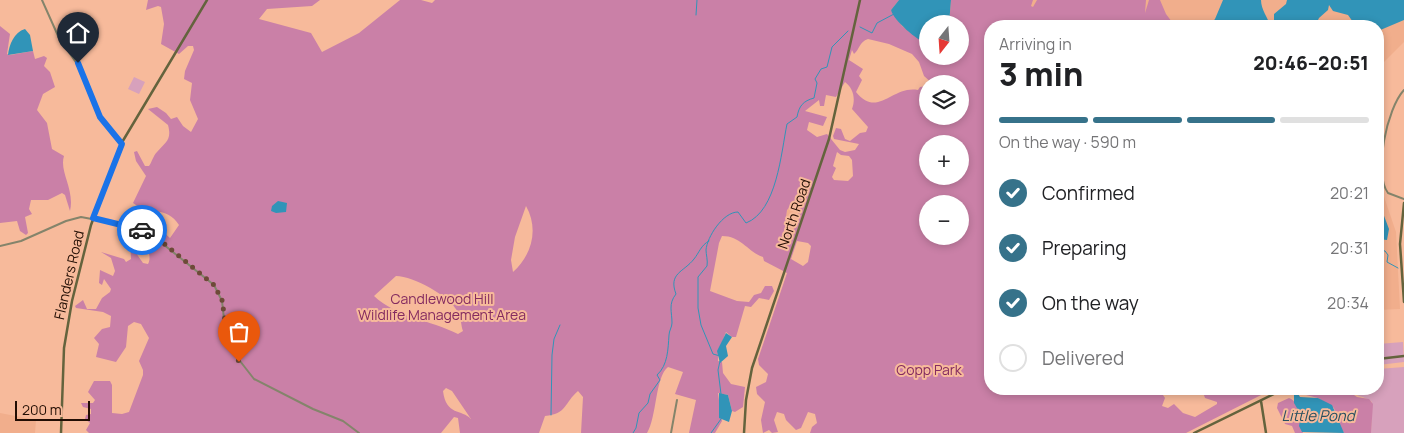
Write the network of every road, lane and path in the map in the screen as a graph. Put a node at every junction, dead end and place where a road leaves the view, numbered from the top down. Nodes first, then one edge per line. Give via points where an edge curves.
1 (42, 0) edge
2 (207, 0) edge
3 (860, 0) edge
4 (1404, 90) edge
5 (122, 144) junction
6 (1384, 148) edge
7 (1384, 187) edge
8 (1404, 201) edge
9 (93, 218) junction
10 (0, 246) edge
11 (1404, 302) edge
12 (1404, 356) edge
13 (1384, 358) edge
14 (1272, 395) edge
15 (677, 400) dead end
16 (1260, 401) junction
17 (61, 433) edge
18 (359, 433) edge
19 (671, 433) edge
20 (744, 433) edge
21 (1194, 433) edge
22 (1266, 433) edge

1 - 5 street via 59,38 82,71 100,117
2 - 5 street, Flanders Road
3 - 20 street, North Road via 829,139 752,368
4 - 6 street via 1394,105
5 - 9 street, Flanders Road
7 - 8 street via 1391,196
8 - 11 street via 1400,244
9 - 10 street via 74,218 21,241
9 - 17 street, Flanders Road via 65,341
9 - 18 street via 142,230 209,280 222,300 231,347 254,380 343,421
12 - 13 street
14 - 16 street
15 - 19 street
16 - 21 street
16 - 22 street

